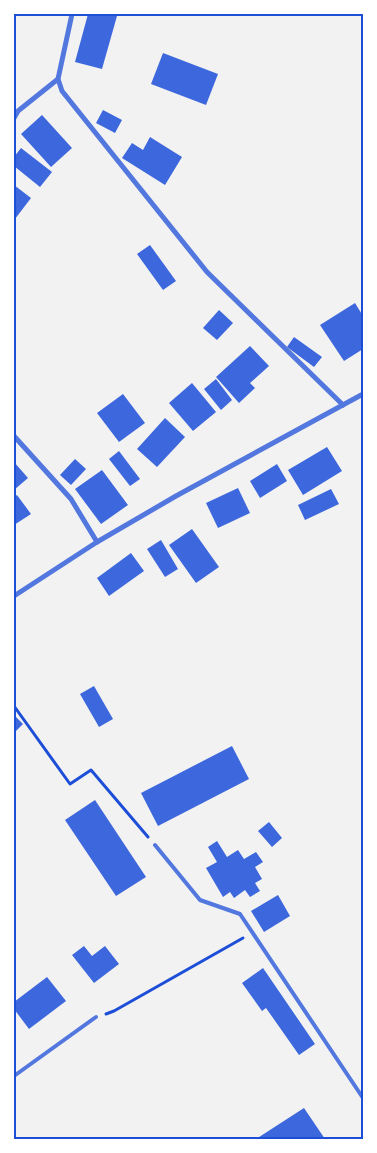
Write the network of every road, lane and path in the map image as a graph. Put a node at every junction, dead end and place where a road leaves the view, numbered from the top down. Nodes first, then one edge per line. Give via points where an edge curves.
1 (72, 14) edge
2 (58, 79) junction
3 (14, 118) edge
4 (363, 394) edge
5 (342, 405) junction
6 (14, 436) edge
7 (97, 542) junction
8 (14, 596) edge
9 (14, 706) edge
10 (155, 845) joint
11 (252, 932) junction
12 (96, 1017) joint
13 (14, 1076) edge
14 (363, 1098) edge

1 - 2 street
2 - 3 street via 18,111
2 - 5 street via 62,91 207,272
4 - 5 street
5 - 7 street
6 - 7 street via 71,499
7 - 8 street
9 - 10 path via 70,784 91,770
10 - 11 lane via 200,900 240,914
11 - 12 path via 114,1011
11 - 14 lane
12 - 13 lane

